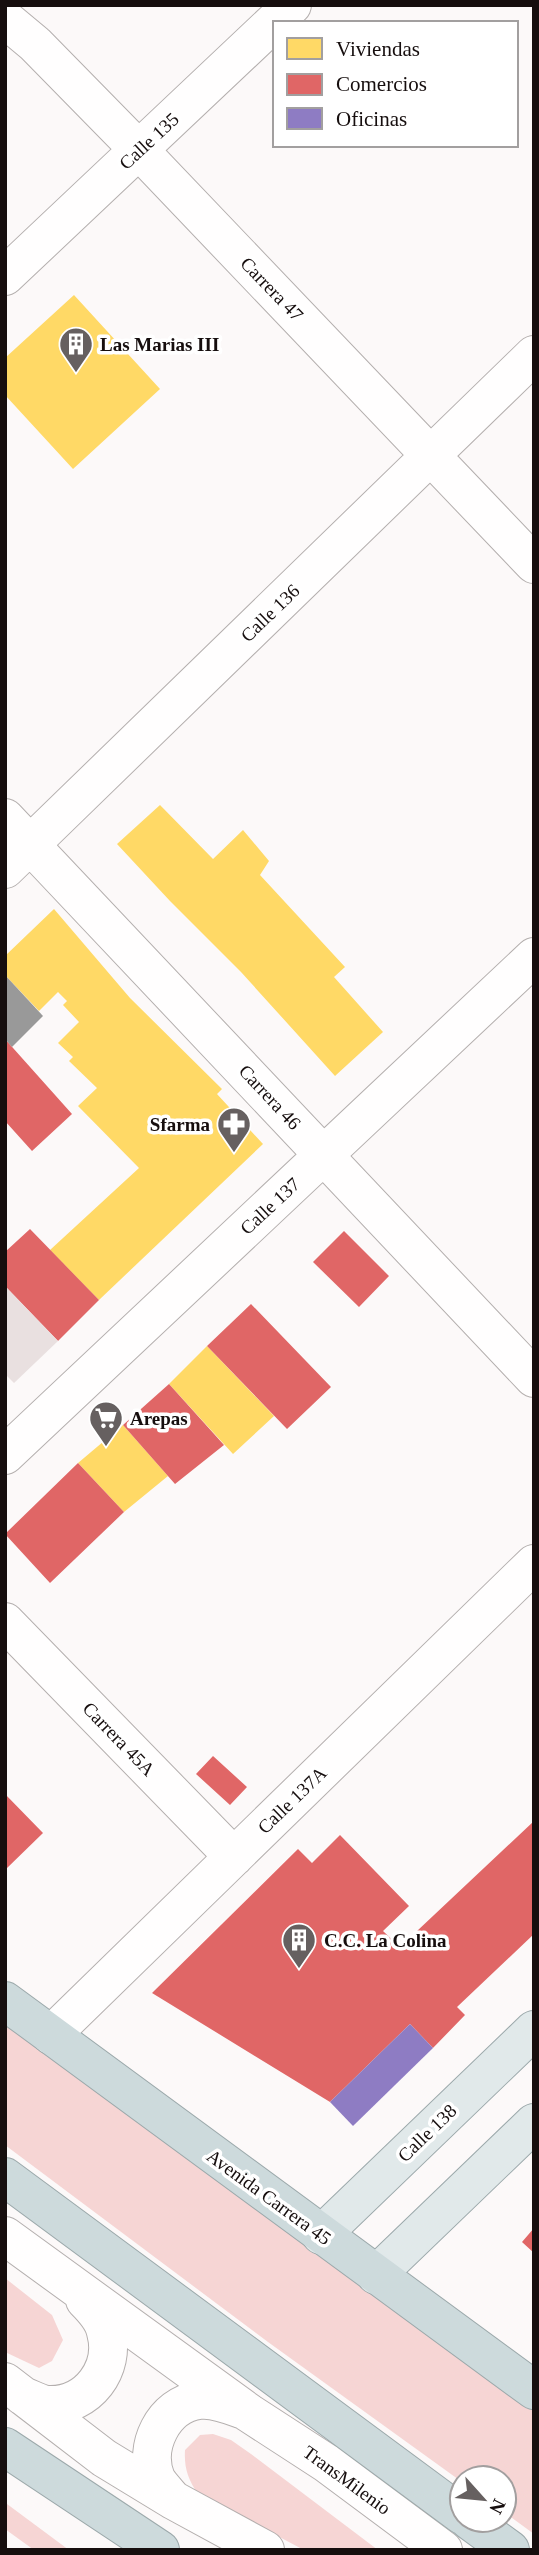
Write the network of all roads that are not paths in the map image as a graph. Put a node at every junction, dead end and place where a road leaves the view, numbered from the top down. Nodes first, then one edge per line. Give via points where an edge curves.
1 (292, 5) edge
2 (5, 19) edge
3 (275, 21) edge
4 (273, 23) edge
5 (139, 150) junction
6 (5, 276) edge
7 (534, 355) edge
8 (431, 455) junction
9 (534, 564) edge
10 (5, 818) edge
11 (18, 857) edge
12 (534, 957) edge
13 (324, 1155) junction
14 (534, 1378) edge
15 (5, 1455) edge
16 (534, 1564) edge
17 (5, 1622) edge
18 (234, 1857) junction
19 (5, 2001) edge
20 (534, 2031) edge
21 (51, 2035) junction
22 (534, 2123) edge
23 (5, 2177) edge
24 (321, 2235) junction
25 (5, 2236) edge
26 (376, 2275) junction
27 (72, 2286) junction
28 (13, 2389) edge
29 (534, 2390) edge
30 (249, 2413) junction
31 (5, 2447) edge
32 (173, 2500) junction
33 (448, 2505) edge
34 (488, 2534) edge
35 (160, 2550) edge
36 (265, 2550) edge
37 (443, 2550) edge
38 (510, 2550) edge

1 - 3 street, Calle 135
2 - 5 street, Carrera 47
4 - 5 street, Calle 135
5 - 6 street, Calle 135
5 - 8 street, Carrera 47
7 - 8 street, Calle 136
8 - 9 street, Carrera 47
8 - 11 street, Calle 136
10 - 11 street, Carrera 46
11 - 13 street, Carrera 46
12 - 13 street, Calle 137
13 - 14 street, Carrera 46
13 - 15 street, Calle 137
16 - 18 street, Calle 137A
17 - 18 street, Carrera 45A
18 - 21 street, Calle 137A
19 - 21 highway, Avenida Carrera 45
20 - 24 main road, Calle 138
21 - 24 highway, Avenida Carrera 45
22 - 26 main road
23 - 33 highway
24 - 26 highway, Avenida Carrera 45
25 - 27 street, TransMilenio
26 - 29 highway, Avenida Carrera 45
27 - 28 street, TransMilenio via 106,2330 109,2358 97,2384 75,2400 47,2405
27 - 30 street, TransMilenio
28 - 32 street, TransMilenio via 104,2458
30 - 32 street, TransMilenio via 225,2402 199,2400 175,2410 157,2430 151,2455 157,2480
30 - 37 street, TransMilenio via 326,2463
31 - 35 highway
32 - 36 street, TransMilenio
34 - 38 highway

